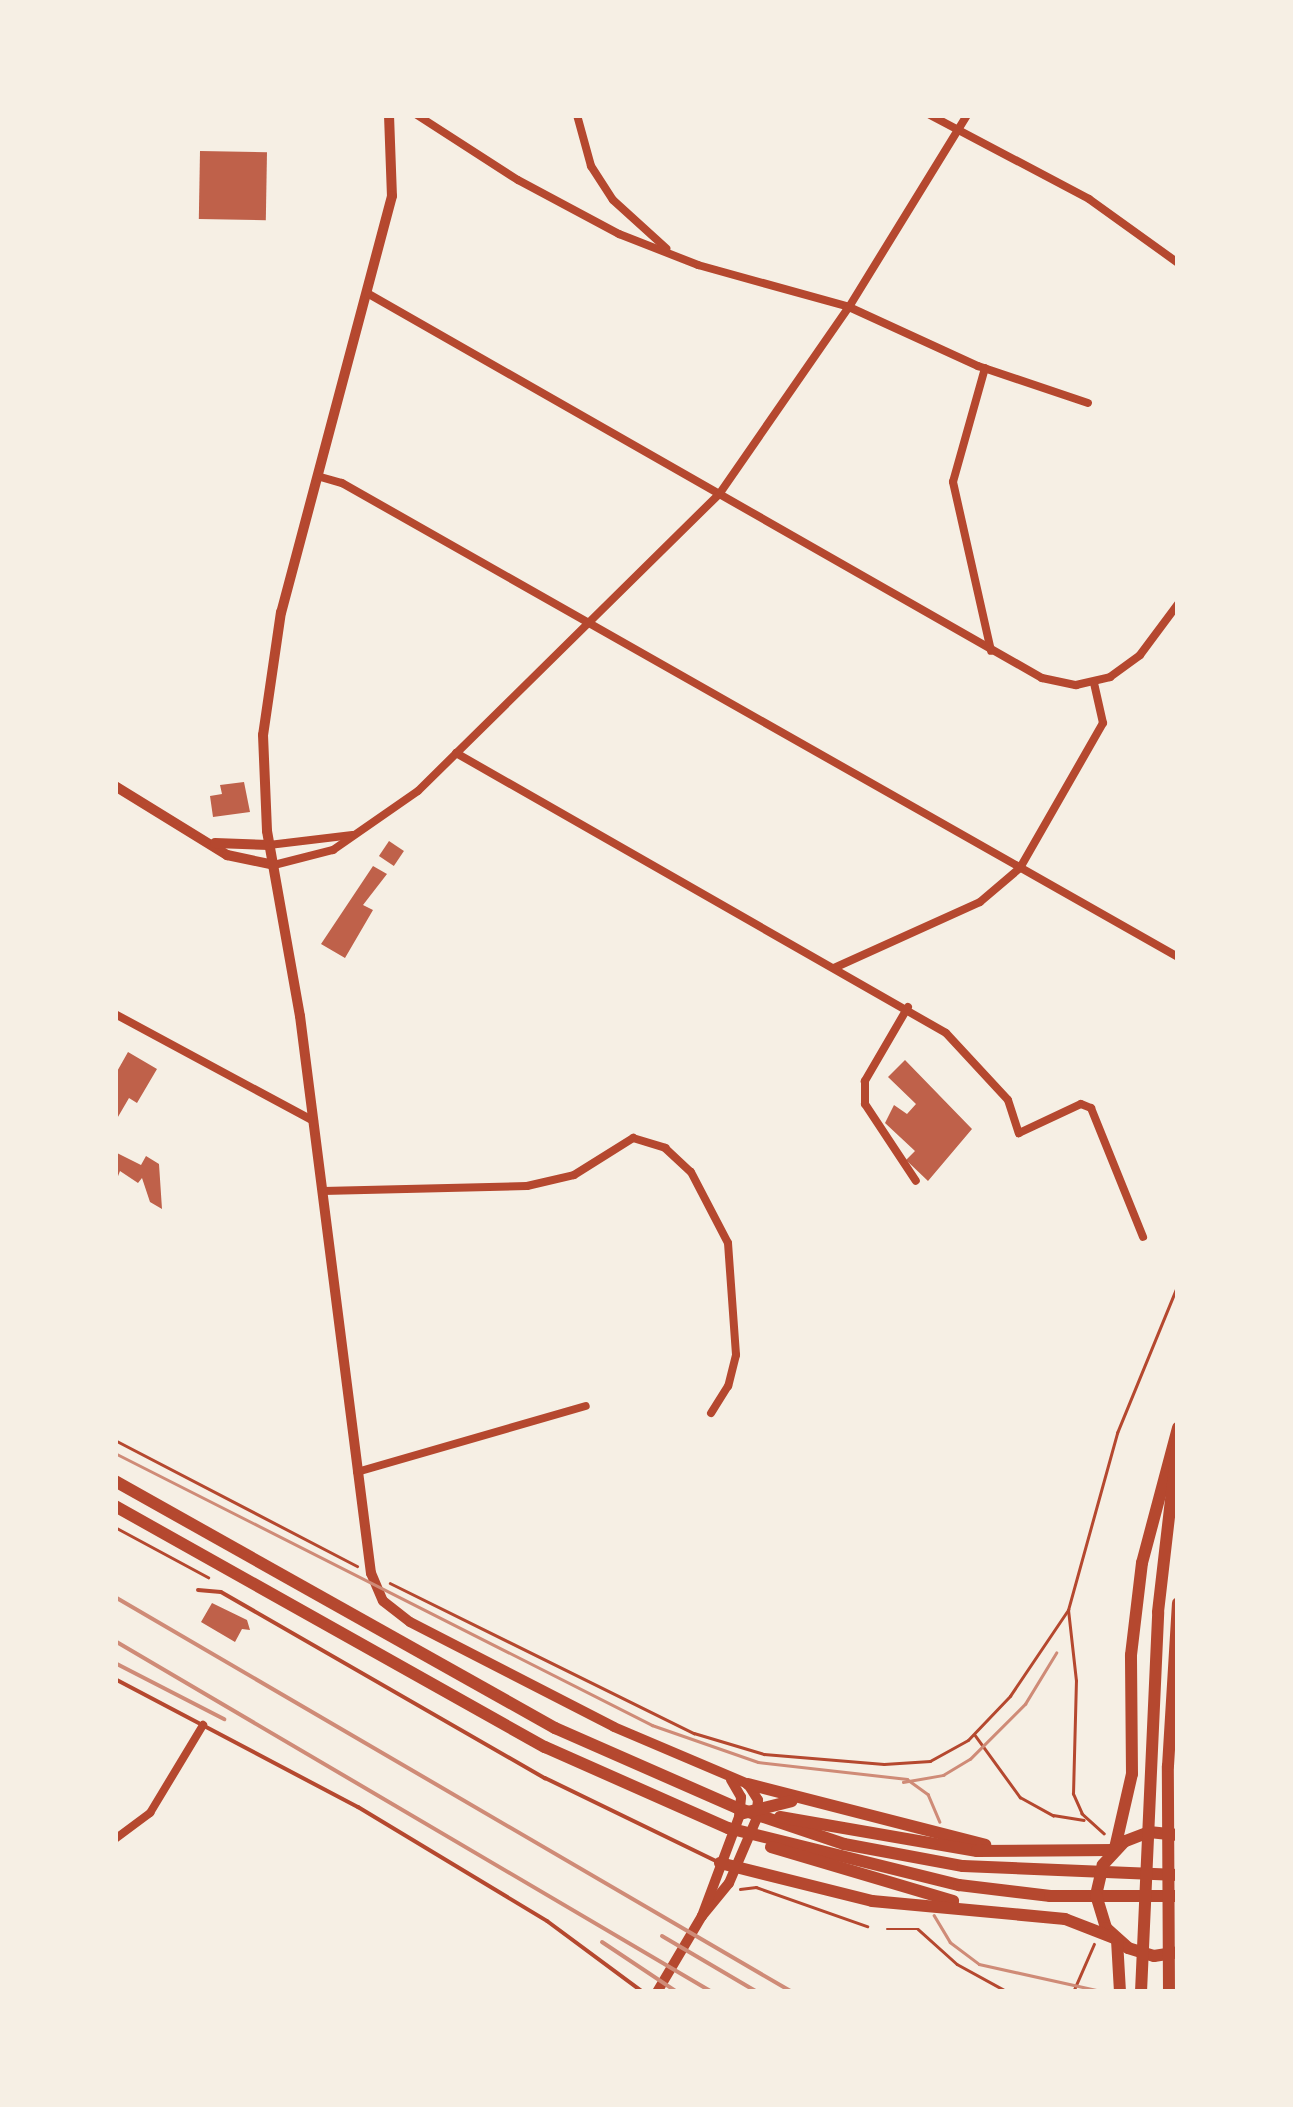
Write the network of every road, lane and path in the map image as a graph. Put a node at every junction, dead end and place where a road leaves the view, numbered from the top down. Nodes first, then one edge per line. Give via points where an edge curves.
1 (390, 115) edge
2 (416, 115) edge
3 (577, 115) edge
4 (930, 115) edge
5 (967, 115) edge
6 (959, 129) junction
7 (670, 252) junction
8 (1178, 263) edge
9 (367, 294) junction
10 (849, 307) junction
11 (985, 368) junction
12 (1088, 403) dead end
13 (318, 476) junction
14 (720, 493) junction
15 (1178, 604) edge
16 (590, 624) junction
17 (991, 651) junction
18 (1094, 683) junction
19 (456, 753) junction
20 (115, 786) edge
21 (352, 835) junction
22 (214, 843) junction
23 (269, 845) junction
24 (274, 865) junction
25 (1020, 868) junction
26 (1178, 957) edge
27 (834, 968) junction
28 (908, 1007) junction
29 (115, 1014) edge
30 (314, 1121) junction
31 (916, 1181) dead end
32 (323, 1191) junction
33 (1143, 1237) dead end
34 (1178, 1284) edge
35 (586, 1406) dead end
36 (711, 1413) dead end
37 (1178, 1428) edge
38 (115, 1440) edge
39 (1178, 1440) edge
40 (357, 1472) junction
41 (115, 1481) edge
42 (115, 1506) edge
43 (115, 1527) edge
44 (358, 1567) dead end
45 (208, 1577) dead end
46 (383, 1580) dead end
47 (198, 1590) dead end
48 (1178, 1603) edge
49 (1068, 1610) junction
50 (115, 1678) edge
51 (203, 1725) junction
52 (974, 1734) junction
53 (730, 1778) junction
54 (748, 1784) junction
55 (800, 1800) junction
56 (758, 1806) junction
57 (738, 1812) junction
58 (1087, 1820) junction
59 (728, 1828) junction
60 (1104, 1834) dead end
61 (1178, 1835) edge
62 (115, 1839) edge
63 (1115, 1849) junction
64 (1011, 1852) junction
65 (720, 1863) junction
66 (736, 1870) junction
67 (1178, 1874) edge
68 (740, 1889) dead end
69 (1178, 1896) edge
70 (977, 1908) junction
71 (702, 1916) junction
72 (866, 1926) dead end
73 (886, 1929) dead end
74 (1116, 1939) junction
75 (1094, 1943) dead end
76 (1178, 1952) edge
77 (643, 1992) edge
78 (657, 1992) edge
79 (1008, 1992) edge
80 (1073, 1992) edge
81 (1120, 1992) edge
82 (1142, 1992) edge
83 (1169, 1992) edge

1 - 9 street via 394,183
2 - 7 street via 526,185
3 - 7 street via 591,166 613,200
4 - 6 street
5 - 6 street
6 - 8 street via 1089,198
6 - 10 street
7 - 10 street
9 - 13 street
9 - 14 street
10 - 11 street
10 - 14 street
11 - 12 street
11 - 17 street via 953,482
13 - 16 street via 342,483
13 - 23 street via 269,676 263,771
14 - 16 street
14 - 17 street
15 - 18 street via 1140,655
16 - 19 street
16 - 25 street
17 - 18 street via 1060,684
18 - 25 street via 1103,723
19 - 21 street via 418,791
19 - 27 street
20 - 22 street
21 - 23 street
21 - 24 street via 315,858
22 - 23 street
22 - 24 street via 238,860
23 - 24 street
24 - 30 street
25 - 26 street
25 - 27 street via 980,902
27 - 28 street
28 - 31 street via 866,1081 865,1104
28 - 33 street via 964,1049 1008,1100 1019,1132 1081,1104 1091,1108
29 - 30 street
30 - 32 street
32 - 36 street via 527,1186 574,1175 633,1138 666,1148 690,1172 728,1243 736,1355
32 - 40 street
34 - 49 path via 1117,1433
35 - 40 street
37 - 63 highway via 1142,1563 1131,1655 1132,1774
38 - 44 path
39 - 82 highway via 1156,1653
40 - 53 street via 371,1573 388,1608 554,1698
41 - 57 highway via 555,1728
42 - 59 highway via 545,1747
43 - 45 path
46 - 52 path via 627,1704 749,1750 920,1764
47 - 65 lane via 221,1592 544,1778
48 - 83 highway
49 - 52 path via 1010,1696
49 - 58 path via 1076,1681 1072,1786
50 - 51 lane
51 - 62 street via 150,1813
51 - 77 lane via 547,1921
52 - 58 path via 1020,1797 1053,1815
53 - 54 street
53 - 57 street via 740,1797
54 - 55 highway
54 - 56 street
55 - 56 highway
55 - 64 highway
56 - 57 highway
56 - 66 street
57 - 64 highway
57 - 65 street
57 - 67 highway via 916,1859 1053,1874
58 - 60 path
59 - 69 highway via 913,1876 1050,1896
59 - 70 highway via 800,1860
61 - 63 highway via 1149,1832
63 - 64 highway
63 - 74 highway via 1103,1865 1097,1906
65 - 66 highway
65 - 71 street
66 - 70 highway via 872,1901
66 - 71 street
68 - 72 path via 756,1887
70 - 74 highway via 1065,1919
71 - 78 street
73 - 79 path via 918,1929 957,1964
74 - 76 highway via 1141,1953
74 - 81 highway
75 - 80 path

